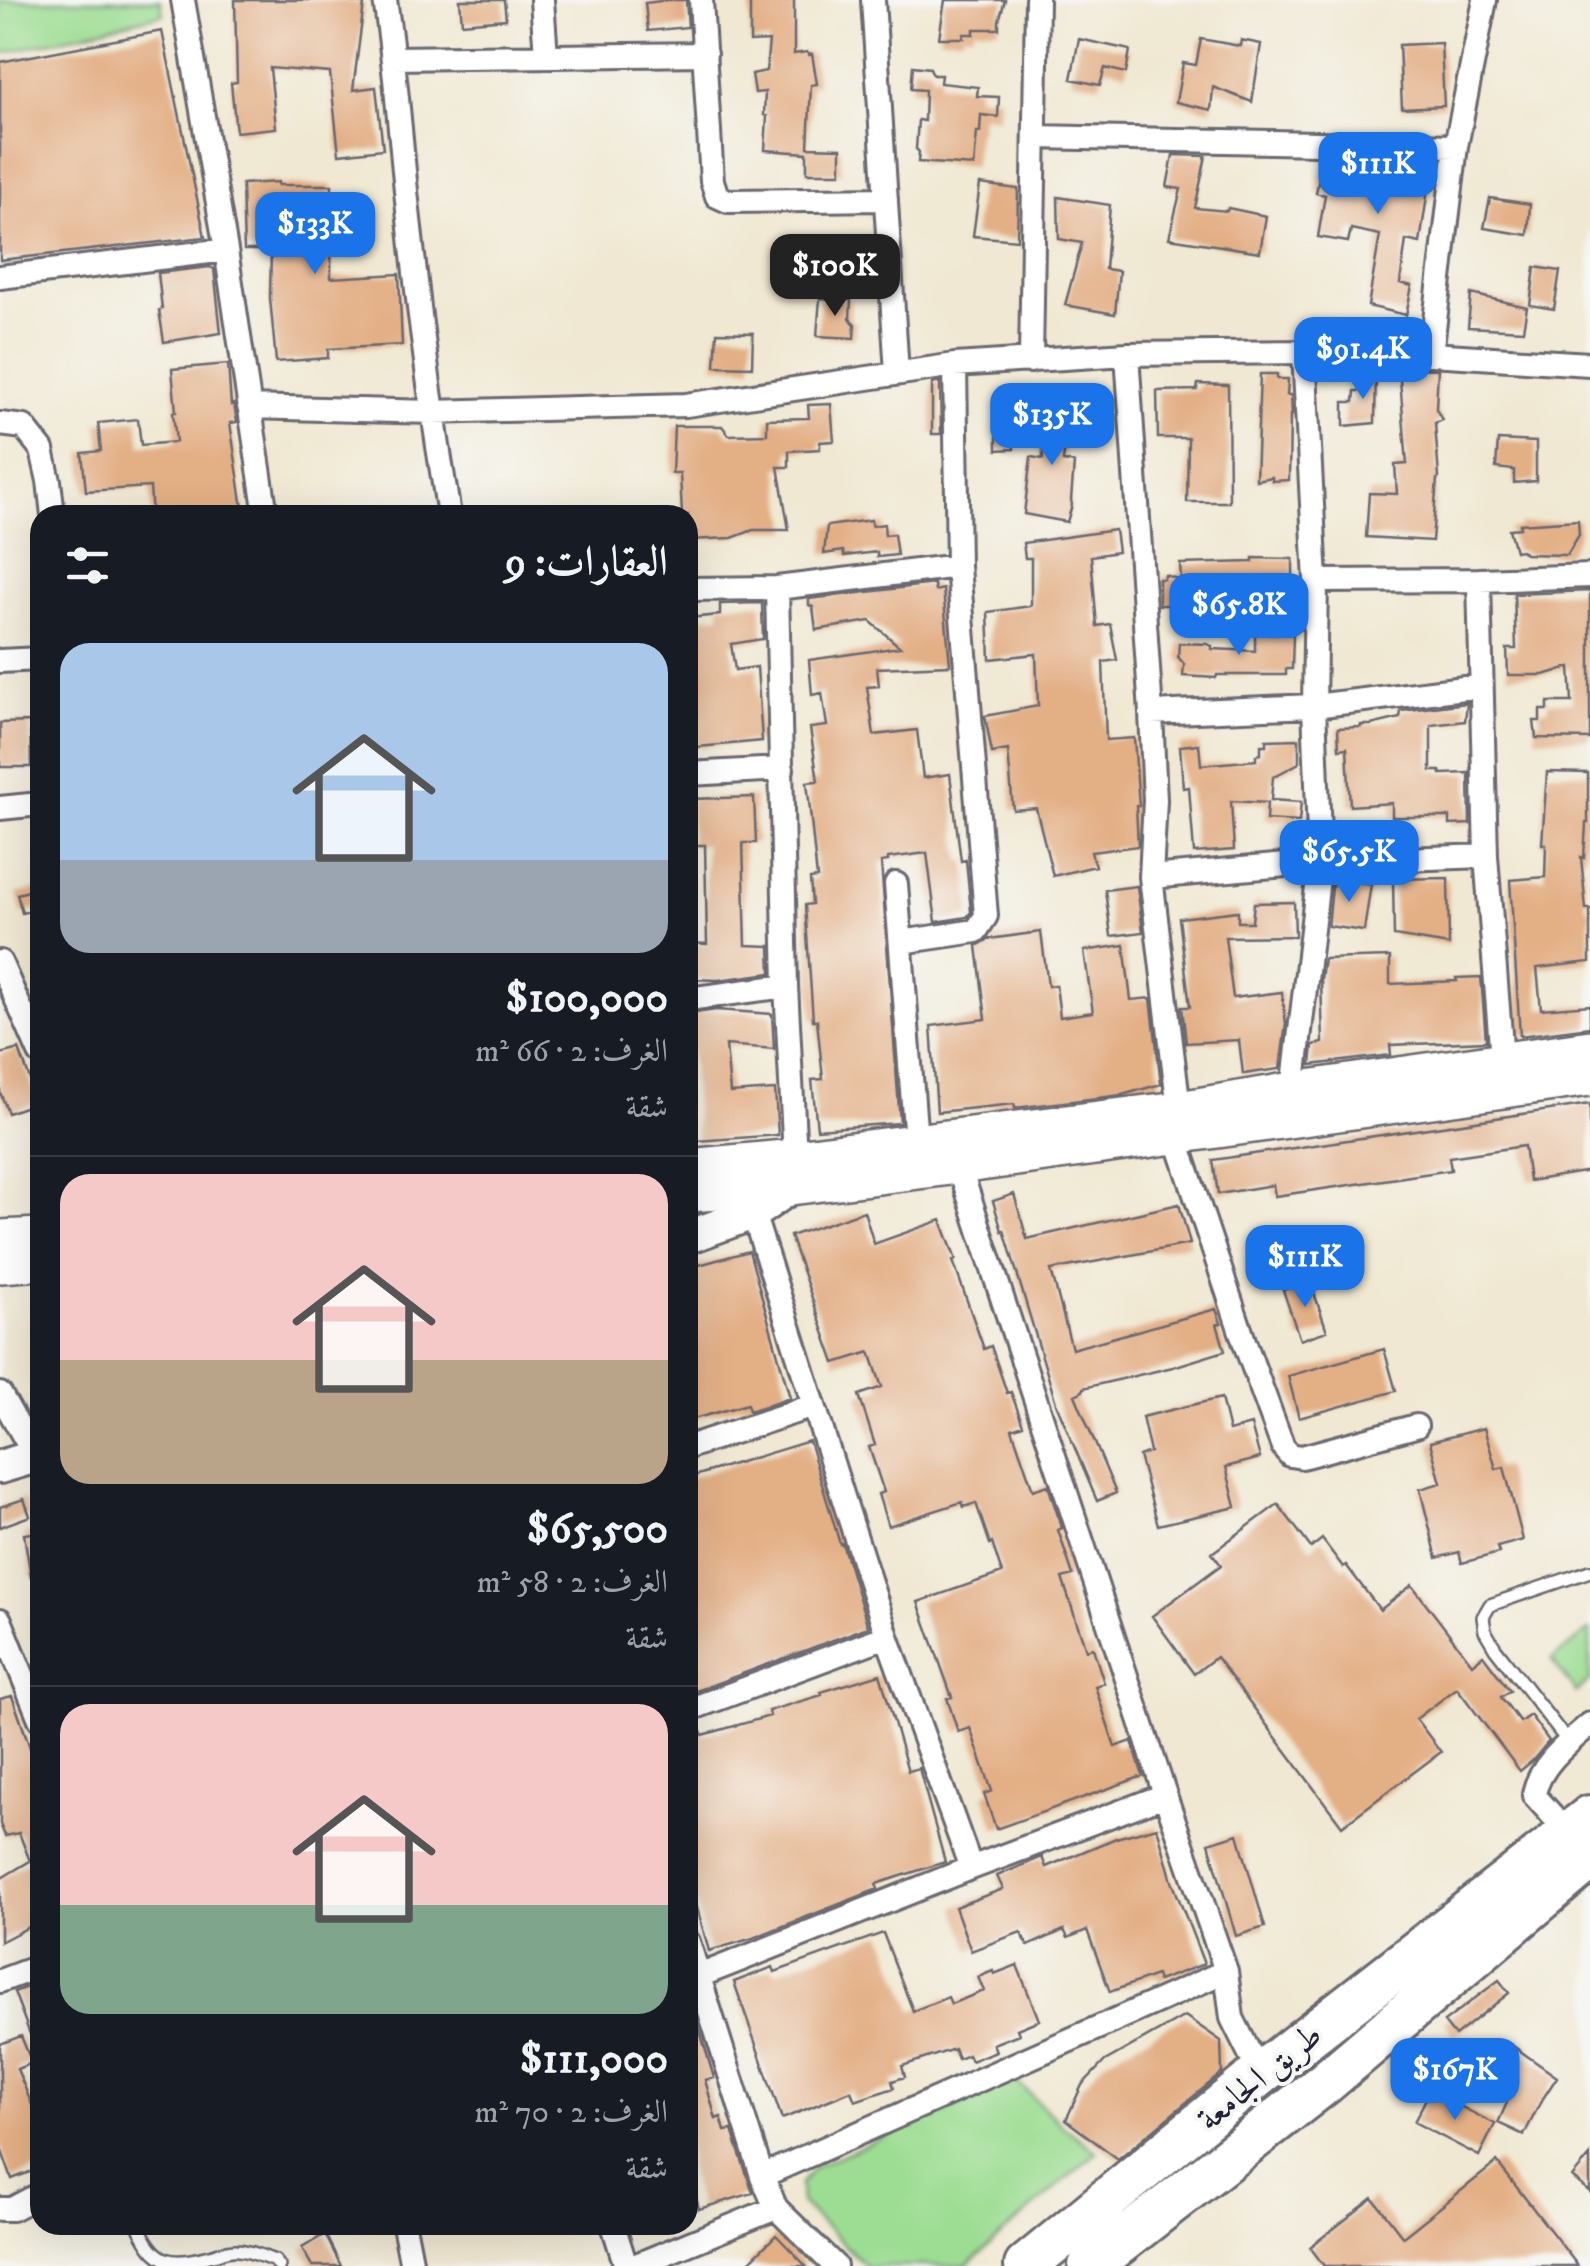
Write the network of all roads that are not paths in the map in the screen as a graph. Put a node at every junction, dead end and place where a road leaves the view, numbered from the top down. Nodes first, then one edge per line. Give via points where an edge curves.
1 (183, 0) edge
2 (385, 0) edge
3 (542, 0) edge
4 (701, 0) edge
5 (873, 0) edge
6 (1037, 0) edge
7 (1486, 0) edge
8 (704, 54) junction
9 (546, 56) junction
10 (394, 58) junction
11 (1035, 137) junction
12 (1456, 146) junction
13 (886, 199) junction
14 (226, 250) junction
15 (0, 277) edge
16 (1304, 352) junction
17 (1127, 354) junction
18 (1431, 354) junction
19 (1031, 360) junction
20 (1590, 364) edge
21 (955, 366) junction
22 (897, 373) junction
23 (249, 407) junction
24 (432, 412) junction
25 (0, 424) edge
26 (52, 505) edge
27 (264, 505) edge
28 (448, 505) edge
29 (958, 566) junction
30 (1590, 576) edge
31 (1479, 580) junction
32 (1316, 581) junction
33 (777, 588) junction
34 (698, 590) edge
35 (30, 660) edge
36 (0, 661) edge
37 (1481, 686) junction
38 (1314, 706) junction
39 (1152, 713) junction
40 (782, 770) junction
41 (698, 774) edge
42 (30, 805) edge
43 (0, 808) edge
44 (1486, 856) junction
45 (1320, 862) junction
46 (1151, 878) junction
47 (896, 884) dead end
48 (901, 942) junction
49 (0, 962) edge
50 (786, 986) junction
51 (698, 998) edge
52 (30, 1030) edge
53 (1590, 1048) edge
54 (1502, 1059) junction
55 (1590, 1078) edge
56 (1293, 1090) junction
57 (1177, 1123) junction
58 (916, 1140) junction
59 (959, 1166) junction
60 (698, 1167) edge
61 (793, 1172) junction
62 (698, 1192) edge
63 (753, 1213) junction
64 (698, 1233) edge
65 (30, 1236) edge
66 (0, 1238) edge
67 (30, 1263) edge
68 (0, 1265) edge
69 (0, 1394) edge
70 (813, 1406) junction
71 (1416, 1426) dead end
72 (30, 1444) edge
73 (698, 1444) edge
74 (30, 1458) edge
75 (0, 1467) edge
76 (1590, 1572) edge
77 (0, 1620) edge
78 (886, 1636) junction
79 (11, 1677) edge
80 (30, 1705) edge
81 (698, 1706) edge
82 (1590, 1724) edge
83 (1568, 1742) junction
84 (1165, 1795) junction
85 (1583, 1836) edge
86 (971, 1868) junction
87 (30, 1970) edge
88 (1226, 1970) junction
89 (698, 1976) joint
90 (0, 1980) edge
91 (1260, 2074) junction
92 (762, 2176) junction
93 (30, 2199) edge
94 (776, 2208) junction
95 (0, 2210) edge
96 (143, 2235) edge
97 (406, 2235) edge
98 (616, 2235) edge
99 (280, 2266) edge
100 (412, 2266) edge
101 (626, 2266) edge
102 (634, 2266) edge
103 (835, 2266) edge
104 (1026, 2266) edge
105 (1090, 2266) edge

1 - 14 street
2 - 10 street
3 - 9 street
4 - 8 street
5 - 13 street
6 - 11 street
7 - 12 street
8 - 9 street
8 - 13 street via 717,196
9 - 10 street
10 - 24 street
11 - 12 street
11 - 19 street
12 - 18 street
13 - 22 street
14 - 15 street
14 - 23 street
16 - 17 street
16 - 18 street
16 - 32 street
17 - 19 street
17 - 39 street
18 - 20 street
19 - 21 street
21 - 22 street
21 - 29 street
22 - 24 street via 686,404
23 - 24 street
23 - 27 street
24 - 28 street
25 - 26 street via 24,427 42,450
29 - 33 street
29 - 48 street via 986,916 976,931
30 - 31 street
31 - 32 street
31 - 37 street
32 - 38 street
33 - 34 street
33 - 40 street
35 - 36 street
37 - 38 street
37 - 44 street
38 - 39 street
38 - 45 street
39 - 46 street
40 - 41 street
40 - 50 street
42 - 43 street
44 - 45 street
44 - 54 street
45 - 46 street
45 - 56 street
46 - 57 street
47 - 48 street
48 - 58 street
49 - 52 street
50 - 51 street
50 - 61 street
53 - 54 main road
54 - 56 main road
55 - 57 main road
56 - 57 main road
57 - 58 main road
57 - 59 main road
57 - 71 street via 1244,1342 1290,1455
58 - 61 main road
59 - 61 main road
59 - 84 street
60 - 61 main road
61 - 62 main road
61 - 63 street
63 - 64 street
63 - 70 street
65 - 66 main road
67 - 68 main road
69 - 72 street
70 - 73 street
70 - 78 street
74 - 75 street
76 - 83 lane via 1490,1606 1482,1617 1495,1648
77 - 79 street
78 - 81 street
78 - 86 street
79 - 80 street
82 - 83 street
83 - 85 street via 1534,1794
84 - 86 street
84 - 88 street
85 - 91 highway, طريق الجامعة via 1512,1876
85 - 105 highway, طريق الجامعة via 1326,2082
86 - 89 street
87 - 90 street
88 - 91 street via 1232,2018
88 - 92 street
89 - 92 street
91 - 104 highway, طريق الجامعة
92 - 94 street
93 - 95 street
94 - 102 street
94 - 103 street
96 - 99 lane via 170,2264 234,2249
97 - 100 street
98 - 101 street

